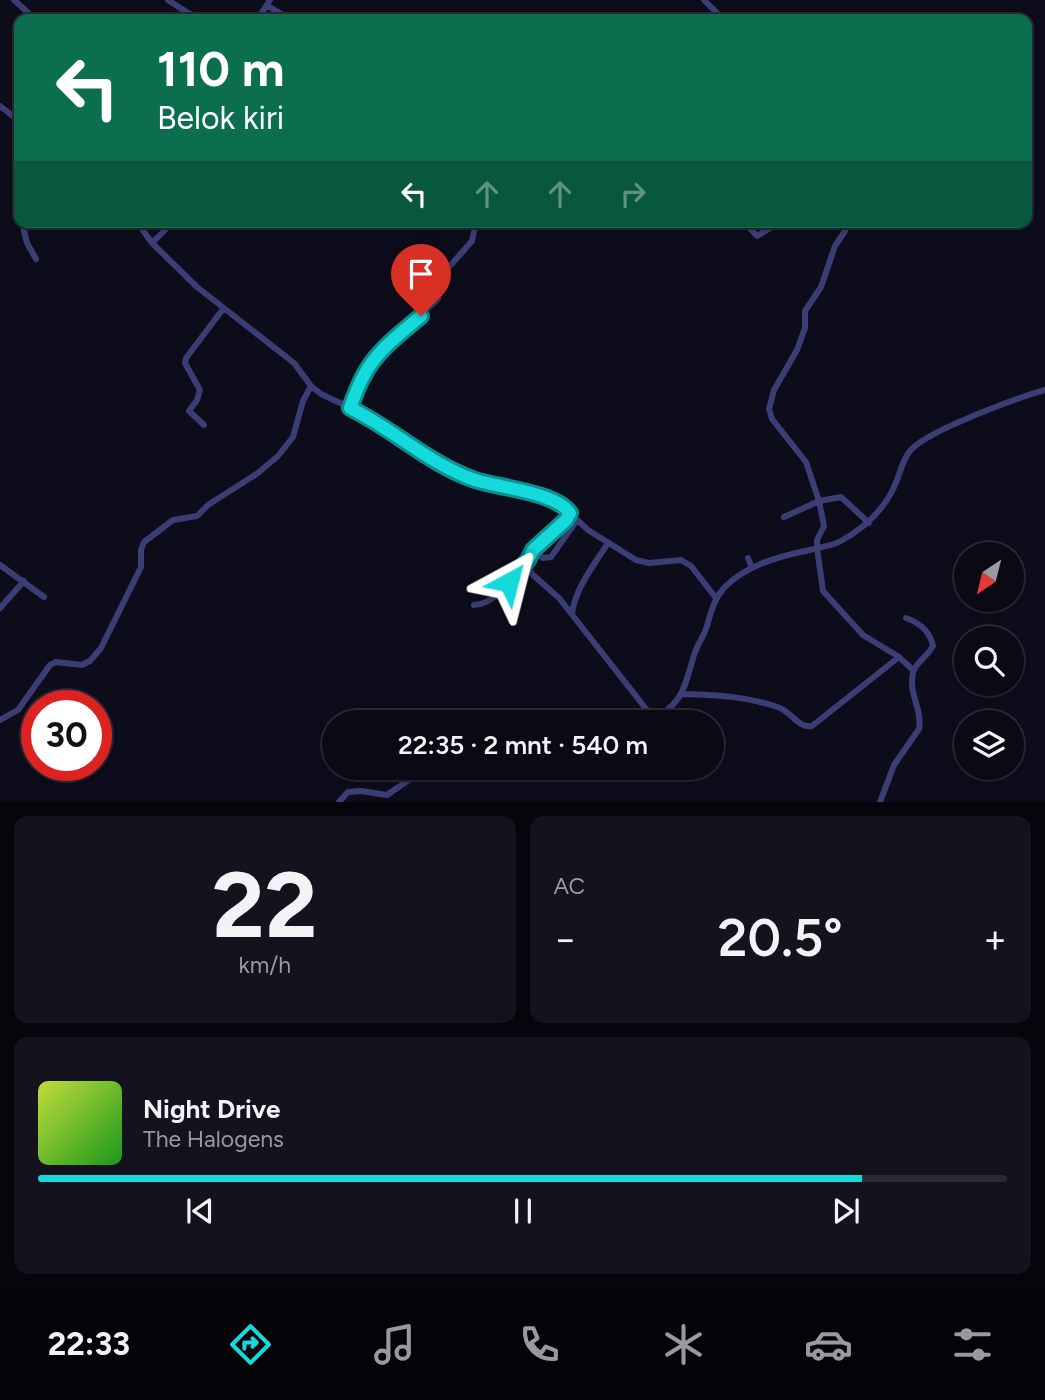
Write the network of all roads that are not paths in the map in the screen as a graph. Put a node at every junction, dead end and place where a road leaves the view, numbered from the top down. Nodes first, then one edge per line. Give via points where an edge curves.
1 (14, 0) edge
2 (168, 0) edge
3 (704, 0) edge
4 (269, 3) edge
5 (29, 14) edge
6 (191, 14) edge
7 (283, 14) edge
8 (718, 14) edge
9 (0, 106) edge
10 (14, 117) edge
11 (23, 228) edge
12 (141, 228) edge
13 (167, 228) edge
14 (475, 228) edge
15 (750, 228) edge
16 (770, 228) edge
17 (846, 228) edge
18 (152, 243) junction
19 (36, 259) dead end
20 (223, 309) junction
21 (311, 386) junction
22 (1045, 390) edge
23 (350, 408) junction
24 (204, 425) dead end
25 (819, 501) junction
26 (570, 513) junction
27 (784, 517) dead end
28 (577, 520) junction
29 (869, 523) junction
30 (608, 543) junction
31 (817, 548) junction
32 (533, 550) junction
33 (748, 558) dead end
34 (528, 560) junction
35 (0, 565) edge
36 (752, 568) junction
37 (24, 581) junction
38 (44, 597) dead end
39 (716, 598) junction
40 (474, 605) dead end
41 (0, 608) edge
42 (572, 613) junction
43 (906, 618) dead end
44 (899, 657) junction
45 (913, 670) junction
46 (682, 694) junction
47 (644, 710) edge
48 (667, 710) edge
49 (0, 720) edge
50 (409, 780) edge
51 (340, 802) edge
52 (880, 802) edge

1 - 5 street
2 - 6 street
3 - 8 street
4 - 7 street
9 - 10 street
11 - 19 street
12 - 18 street
13 - 18 street
14 - 23 street via 472,241 443,274 438,299 372,362
15 - 16 street via 757,236
17 - 25 street via 821,287 805,311 797,351 774,390 769,409 806,463
18 - 20 street
20 - 21 street via 294,363
20 - 24 street via 185,363 200,390 188,411
21 - 23 street
21 - 49 street via 293,437 278,456 197,516 173,520 144,541 141,567 90,661 51,664 18,710
22 - 29 street via 918,443
23 - 26 street via 447,467 553,500
25 - 27 street
25 - 29 street via 841,497
25 - 31 street via 824,526
26 - 28 street
26 - 32 street
28 - 30 street
28 - 32 street via 551,557 543,558
29 - 31 street via 839,543
30 - 39 street via 636,560 681,560
30 - 42 street via 586,576
31 - 36 street
31 - 44 street via 823,591 863,635
32 - 34 street
33 - 36 street
34 - 40 street via 491,599
34 - 42 street via 532,574
35 - 37 street
36 - 39 street
37 - 38 street
37 - 41 street
39 - 46 street
42 - 47 street
43 - 45 street via 919,623 933,642
44 - 45 street
44 - 46 street via 812,726 801,724 782,709 746,698
45 - 52 street via 912,696 919,729 894,765
46 - 48 street
50 - 51 street via 387,795 348,792

